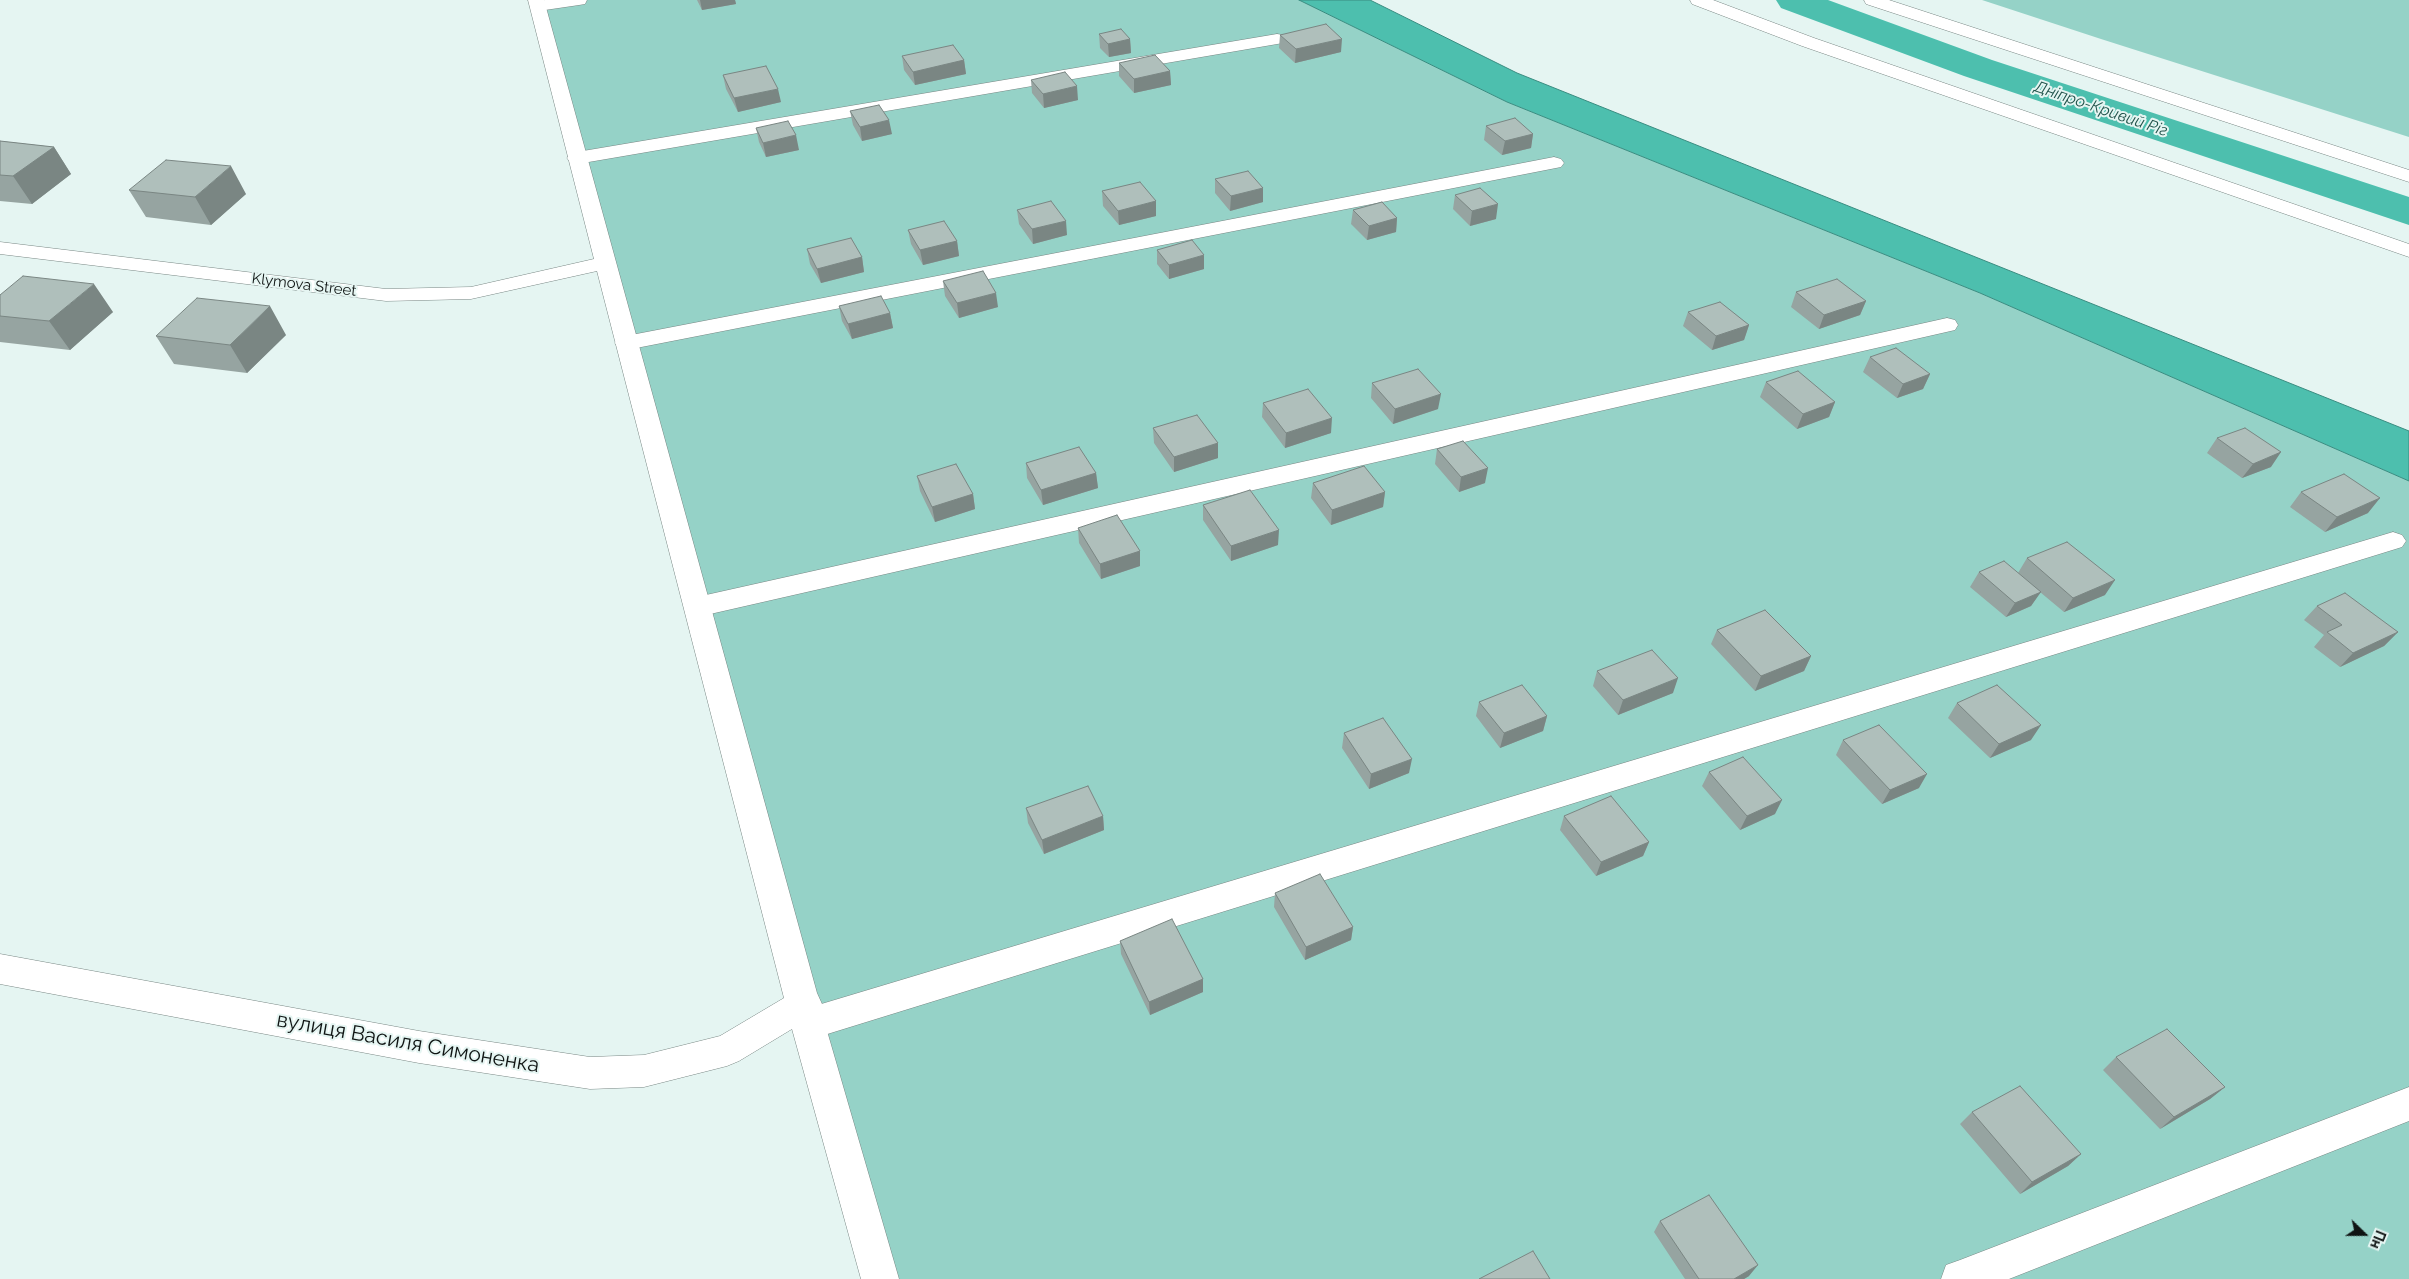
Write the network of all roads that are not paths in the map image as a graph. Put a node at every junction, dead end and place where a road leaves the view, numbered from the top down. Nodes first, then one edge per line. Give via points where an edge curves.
1 (579, 0) edge
2 (1698, 0) edge
3 (1872, 0) edge
4 (537, 3) edge
5 (1276, 39) dead end
6 (577, 158) junction
7 (1554, 163) dead end
8 (2409, 176) edge
9 (0, 248) edge
10 (2409, 252) edge
11 (606, 262) junction
12 (1947, 325) dead end
13 (626, 343) junction
14 (2393, 541) dead end
15 (697, 607) junction
16 (0, 968) edge
17 (807, 1014) junction
18 (2409, 1104) edge
19 (880, 1279) edge
20 (1960, 1279) edge

1 - 4 street
2 - 10 street via 1808,42
3 - 8 street
4 - 6 street
5 - 6 street
6 - 11 street
7 - 13 street
9 - 11 street, Klymova Street via 386,295 471,292
11 - 13 street
12 - 15 street
13 - 15 street
14 - 17 street, вулиця Василя Симоненка
15 - 17 street
16 - 17 street, вулиця Василя Симоненка via 419,1047 590,1073 644,1071 727,1050
17 - 19 street
18 - 20 street

